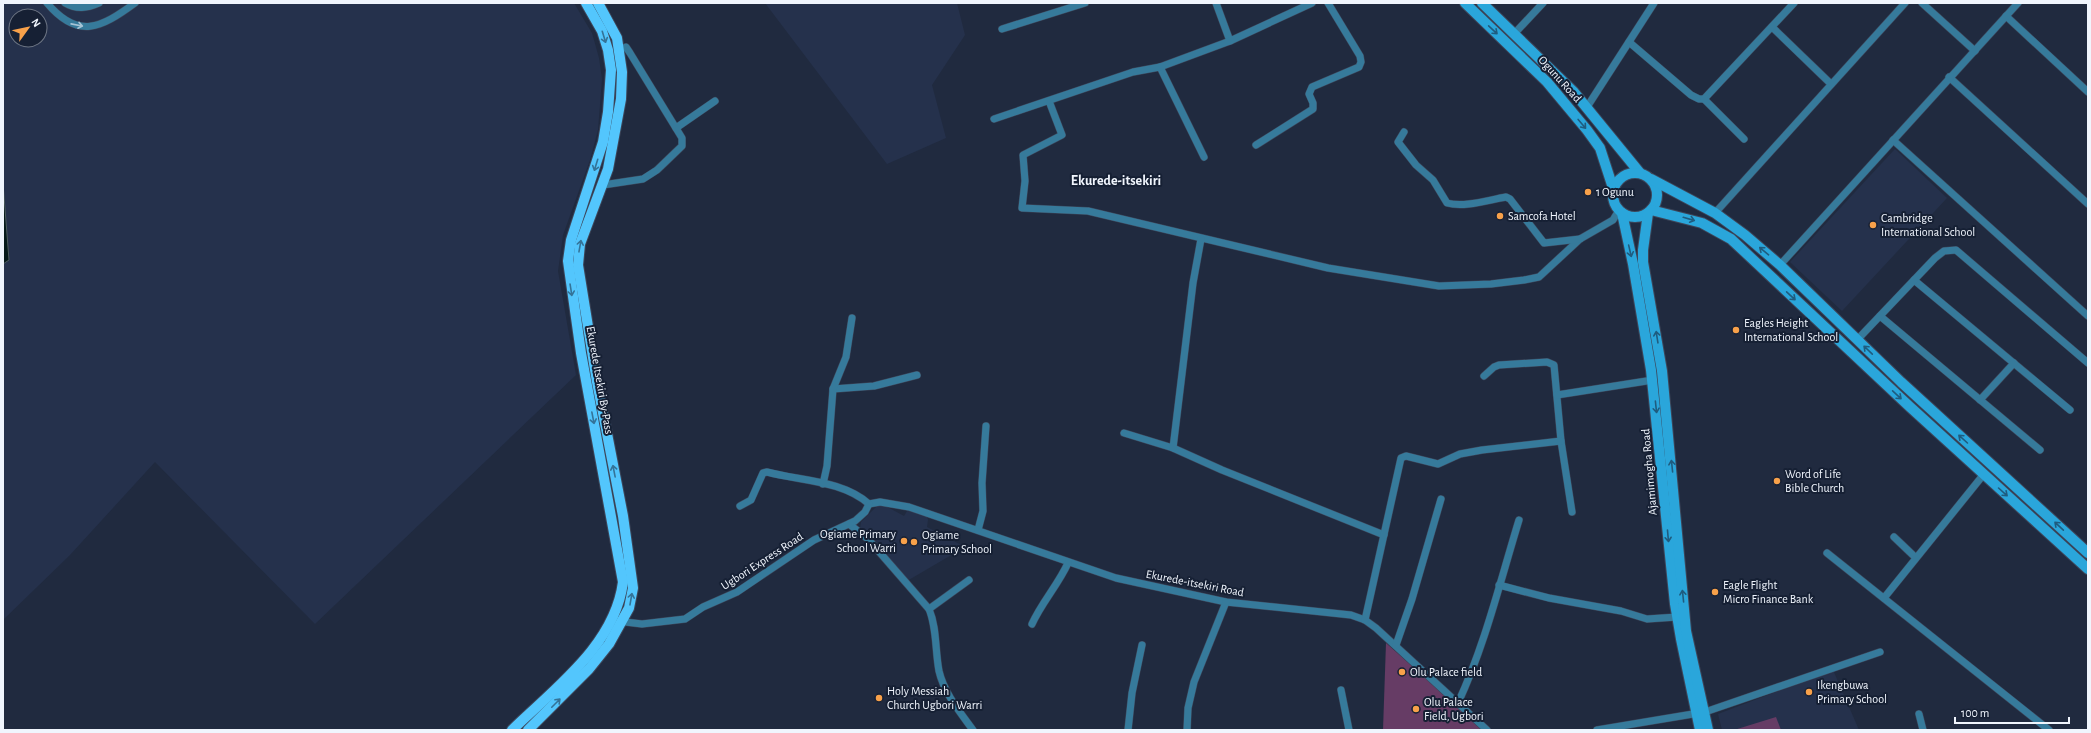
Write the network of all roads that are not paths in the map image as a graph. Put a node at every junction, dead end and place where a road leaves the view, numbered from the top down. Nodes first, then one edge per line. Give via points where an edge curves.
1 (47, 3) edge
2 (65, 3) edge
3 (99, 3) edge
4 (135, 3) edge
5 (586, 3) edge
6 (598, 3) edge
7 (1085, 3) edge
8 (1216, 3) edge
9 (1312, 3) edge
10 (1328, 3) edge
11 (1465, 3) edge
12 (1482, 3) edge
13 (1543, 3) edge
14 (1654, 3) edge
15 (1794, 3) edge
16 (1905, 3) edge
17 (1922, 3) edge
18 (2018, 3) edge
19 (2006, 16) junction
20 (1772, 27) junction
21 (1002, 29) dead end
22 (1514, 34) junction
23 (1230, 42) junction
24 (1629, 42) junction
25 (619, 50) junction
26 (1975, 51) junction
27 (1160, 67) junction
28 (1949, 77) junction
29 (1831, 84) junction
30 (2088, 92) edge
31 (1704, 98) junction
32 (715, 101) dead end
33 (1049, 101) junction
34 (1587, 107) junction
35 (994, 119) dead end
36 (676, 128) junction
37 (1404, 132) dead end
38 (1744, 139) dead end
39 (1892, 140) junction
40 (1256, 145) dead end
41 (1204, 157) dead end
42 (1640, 173) junction
43 (1651, 179) junction
44 (603, 185) junction
45 (1614, 188) junction
46 (2088, 204) edge
47 (1620, 211) junction
48 (1649, 212) junction
49 (1715, 213) junction
50 (1580, 238) junction
51 (1201, 239) junction
52 (1780, 265) junction
53 (1914, 280) junction
54 (1880, 316) junction
55 (2088, 316) edge
56 (852, 318) dead end
57 (1857, 340) junction
58 (2014, 363) junction
59 (2088, 363) edge
60 (917, 375) dead end
61 (1484, 376) dead end
62 (1652, 380) junction
63 (833, 389) junction
64 (1557, 395) junction
65 (1980, 400) junction
66 (2070, 410) dead end
67 (986, 426) dead end
68 (1124, 433) dead end
69 (1561, 441) junction
70 (1173, 448) junction
71 (2040, 450) dead end
72 (1984, 474) junction
73 (823, 484) junction
74 (1441, 499) dead end
75 (869, 504) junction
76 (740, 506) dead end
77 (1572, 512) dead end
78 (1519, 520) dead end
79 (849, 524) junction
80 (978, 530) junction
81 (1384, 535) junction
82 (1894, 537) dead end
83 (2086, 551) edge
84 (1827, 553) dead end
85 (1915, 557) junction
86 (2077, 559) junction
87 (1068, 563) junction
88 (2088, 569) edge
89 (969, 580) dead end
90 (1499, 585) junction
91 (1884, 598) junction
92 (1226, 602) junction
93 (928, 609) junction
94 (1677, 617) junction
95 (612, 619) junction
96 (1366, 620) junction
97 (623, 622) junction
98 (1032, 624) dead end
99 (1142, 645) dead end
100 (1396, 645) junction
101 (1880, 652) dead end
102 (1341, 690) dead end
103 (1458, 703) junction
104 (1700, 712) junction
105 (1919, 714) dead end
106 (534, 728) edge
107 (512, 730) edge
108 (973, 730) edge
109 (1128, 730) edge
110 (1187, 730) edge
111 (1349, 730) edge
112 (1487, 730) edge
113 (1597, 730) edge
114 (1700, 730) edge
115 (1708, 730) edge
116 (1924, 730) edge
117 (2049, 730) edge

1 -> 4 street via 69,24 83,27 99,25 115,18
2 - 3 street via 75,8 87,8
5 -> 95 main road, Ekurede Itsekiri By-Pass via 602,31 611,70 603,142 573,232 568,261 581,353 623,582 621,597
6 - 25 main road, Ekurede Itsekiri By-Pass via 617,38
7 - 21 street
8 - 23 street
9 - 23 street
10 - 40 street via 1360,56 1359,67 1312,87 1309,94 1313,108
11 -> 45 main road, Ogunu Road via 1547,82 1587,130 1600,148
12 - 22 main road, Ogunu Road
13 - 22 street
14 - 24 street
15 - 20 street
16 - 29 street
17 - 26 street
18 - 19 street
19 - 26 street
19 - 30 street
20 - 29 street
20 - 31 street
22 - 34 main road, Ogunu Road via 1556,73
23 - 27 street
24 - 31 street via 1691,95 1699,99
24 - 34 street
25 - 36 street via 626,47
25 - 44 main road, Ekurede Itsekiri By-Pass via 622,72 621,98 613,148
26 - 28 street
27 - 33 street via 1134,72
27 - 41 street
28 - 39 street
28 - 46 street
29 - 49 street
31 - 38 street
32 - 36 street
33 - 35 street
33 - 51 street via 1062,135 1023,154 1025,181 1022,208 1088,212
34 - 42 main road, Ogunu Road
36 - 44 street via 682,138 682,146 657,170 643,179
37 - 50 street via 1398,142 1433,180 1447,203 1468,203 1506,197 1544,242
39 - 52 street
39 - 55 street
42 - 43 main road
42 - 45 main road via 1626,174
43 - 48 main road via 1656,186 1657,195 1656,203
43 - 49 main road
97 -> 44 main road, Ekurede Itsekiri By-Pass via 633,588 630,554 595,375 578,265 580,244
45 - 47 main road via 1613,200
47 - 48 main road via 1635,217
47 - 50 street via 1613,220
47 -> 62 main road, Ajamimogha Road via 1634,264
48 -> 72 main road via 1702,223 1731,239
104 -> 48 main road, Ajamimogha Road via 1686,631 1662,371 1643,262
52 -> 49 main road
50 - 51 street via 1538,277 1446,286 1405,282 1328,268
51 - 70 street via 1191,298
52 - 57 main road
53 - 54 street
53 - 58 street
53 - 59 street via 1944,251 1956,250
54 - 57 street
54 - 65 street
56 - 63 street via 846,357
83 -> 57 main road
58 - 65 street
58 - 66 street
60 - 63 street via 874,386
61 - 64 street via 1494,366 1551,362 1554,365
62 - 64 street
62 -> 94 main road, Ajamimogha Road
63 - 73 street via 827,466
64 - 69 street
65 - 71 street
67 - 80 street via 983,511
68 - 70 street
69 - 77 street
69 - 81 street via 1460,454 1438,464 1404,456 1397,470
70 - 81 street
72 - 85 street
72 -> 86 main road
73 - 75 street via 858,494
73 - 76 street via 763,473 751,500
74 - 100 street
75 - 79 street, Ugbori Express Road via 860,518
75 - 80 street, Ekurede-itsekiri Road via 880,502 909,507
78 - 90 street
79 - 93 street via 868,539
79 - 97 street, Ugbori Express Road via 814,540 737,592 703,607 685,619 642,624
80 - 87 street, Ekurede-itsekiri Road
81 - 96 street
82 - 85 street
83 - 86 main road
84 - 91 street
85 - 91 street
86 - 88 main road
87 - 92 street, Ekurede-itsekiri Road via 1116,578
87 - 98 street
89 - 93 street
90 - 94 street via 1647,619
90 - 103 street via 1473,670
91 - 117 street
92 - 96 street, Ekurede-itsekiri Road via 1351,615
92 - 110 street via 1194,682 1188,708
93 - 108 street via 932,618 940,671 947,692
94 - 104 main road, Ajamimogha Road
95 - 97 street
95 - 107 main road, Ekurede Itsekiri By-Pass via 589,653
96 - 100 street, Ekurede-itsekiri Road
106 -> 97 main road, Ekurede Itsekiri By-Pass via 589,669
99 - 109 street via 1132,693
100 - 103 street, Ekurede-itsekiri Road
101 - 104 street
102 - 111 street
103 - 112 street, Ekurede-itsekiri Road
104 - 113 street
104 - 114 main road, Ajamimogha Road
104 - 115 main road, Ajamimogha Road
105 - 116 street

